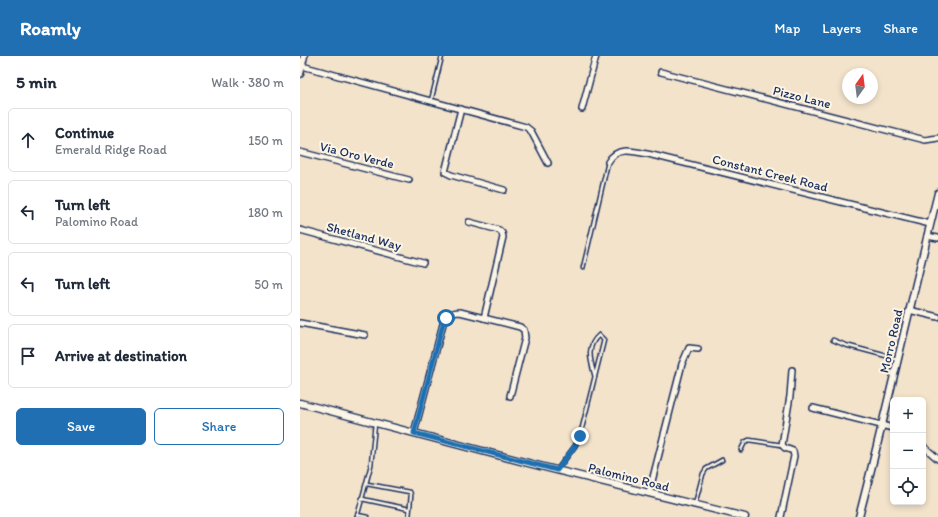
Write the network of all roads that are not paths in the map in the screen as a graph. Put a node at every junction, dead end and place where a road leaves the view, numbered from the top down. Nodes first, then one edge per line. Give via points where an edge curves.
1 (304, 56) edge
2 (442, 56) edge
3 (596, 56) edge
4 (301, 66) edge
5 (661, 72) dead end
6 (300, 74) edge
7 (431, 101) junction
8 (461, 109) junction
9 (582, 109) dead end
10 (938, 138) edge
11 (300, 152) edge
12 (608, 162) joint
13 (548, 164) dead end
14 (409, 180) dead end
15 (504, 190) dead end
16 (938, 193) edge
17 (469, 222) dead end
18 (930, 224) junction
19 (300, 230) edge
20 (927, 236) junction
21 (938, 238) edge
22 (423, 263) dead end
23 (583, 268) dead end
24 (909, 310) junction
25 (938, 317) edge
26 (484, 318) junction
27 (300, 323) edge
28 (365, 335) dead end
29 (833, 340) dead end
30 (698, 349) dead end
31 (898, 359) junction
32 (792, 370) dead end
33 (595, 377) junction
34 (510, 396) dead end
35 (300, 403) edge
36 (813, 408) dead end
37 (375, 423) junction
38 (883, 425) junction
39 (890, 427) edge
40 (414, 433) junction
41 (782, 445) junction
42 (926, 449) edge
43 (741, 450) dead end
44 (938, 459) edge
45 (722, 460) dead end
46 (557, 470) junction
47 (367, 484) junction
48 (649, 493) junction
49 (362, 499) junction
50 (695, 505) junction
51 (409, 509) junction
52 (357, 516) edge
53 (366, 517) edge
54 (408, 517) edge
55 (745, 517) edge
56 (781, 517) edge
57 (859, 517) edge

1 - 4 street
2 - 7 lane
3 - 9 street
4 - 6 street
4 - 7 street
5 - 10 street, Pizzo Lane via 926,140
7 - 8 street
8 - 13 street via 526,127 531,131
8 - 15 street via 445,172
11 - 14 street, Via Oro Verde
12 - 18 street, Constant Creek Road via 614,154 622,151 652,155
12 - 23 lane
16 - 18 street, Morro Road
17 - 26 street via 499,230 503,234
18 - 20 street, Morro Road
19 - 22 street, Shetland Way
20 - 21 street
20 - 24 street, Morro Road
24 - 25 street
24 - 31 street, Morro Road
26 - 34 street via 520,328 525,333
26 - 40 street via 460,312 452,313 443,321
27 - 28 street
29 - 31 lane
30 - 48 street via 689,348 682,364
31 - 38 street, Morro Road
32 - 41 street
33 - 33 lane via 604,340 599,335 594,340 589,354
33 - 46 lane via 580,436
35 - 37 street, Palomino Road
36 - 38 street
37 - 40 street, Palomino Road
37 - 47 lane
38 - 39 street
38 - 57 street, Morro Road
40 - 46 street, Palomino Road
41 - 43 lane via 749,440
41 - 56 street via 793,451 794,456
42 - 44 street
45 - 50 lane via 706,469 703,474
46 - 48 street, Palomino Road
47 - 49 lane
47 - 51 lane via 410,492
48 - 50 street, Palomino Road
49 - 51 lane
49 - 52 lane
50 - 55 street, Palomino Road
51 - 54 lane
52 - 53 lane

